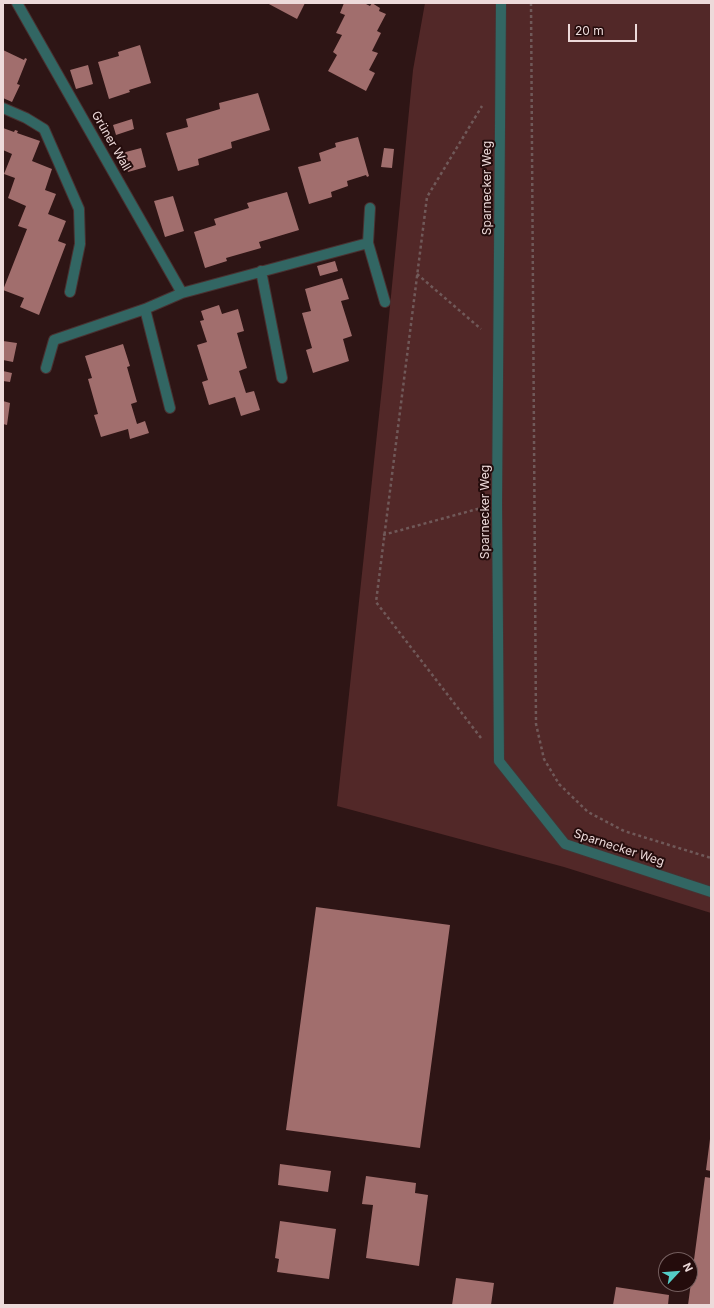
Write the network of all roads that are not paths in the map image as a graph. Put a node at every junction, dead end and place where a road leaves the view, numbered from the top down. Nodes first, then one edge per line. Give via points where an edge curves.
1 (17, 3) edge
2 (501, 3) edge
3 (3, 108) edge
4 (370, 208) dead end
5 (368, 243) junction
6 (261, 271) junction
7 (70, 292) dead end
8 (182, 293) junction
9 (384, 302) dead end
10 (145, 308) junction
11 (46, 368) dead end
12 (282, 378) dead end
13 (170, 408) dead end
14 (711, 892) edge

1 - 8 lane, Grüner Wall
2 - 14 lane, Sparnecker Weg via 497,503 500,761 565,844
3 - 7 lane via 44,129 79,209 80,244
4 - 5 lane
5 - 6 lane
5 - 9 lane
6 - 8 lane
6 - 12 lane
8 - 10 lane
10 - 11 lane via 54,340
10 - 13 lane

